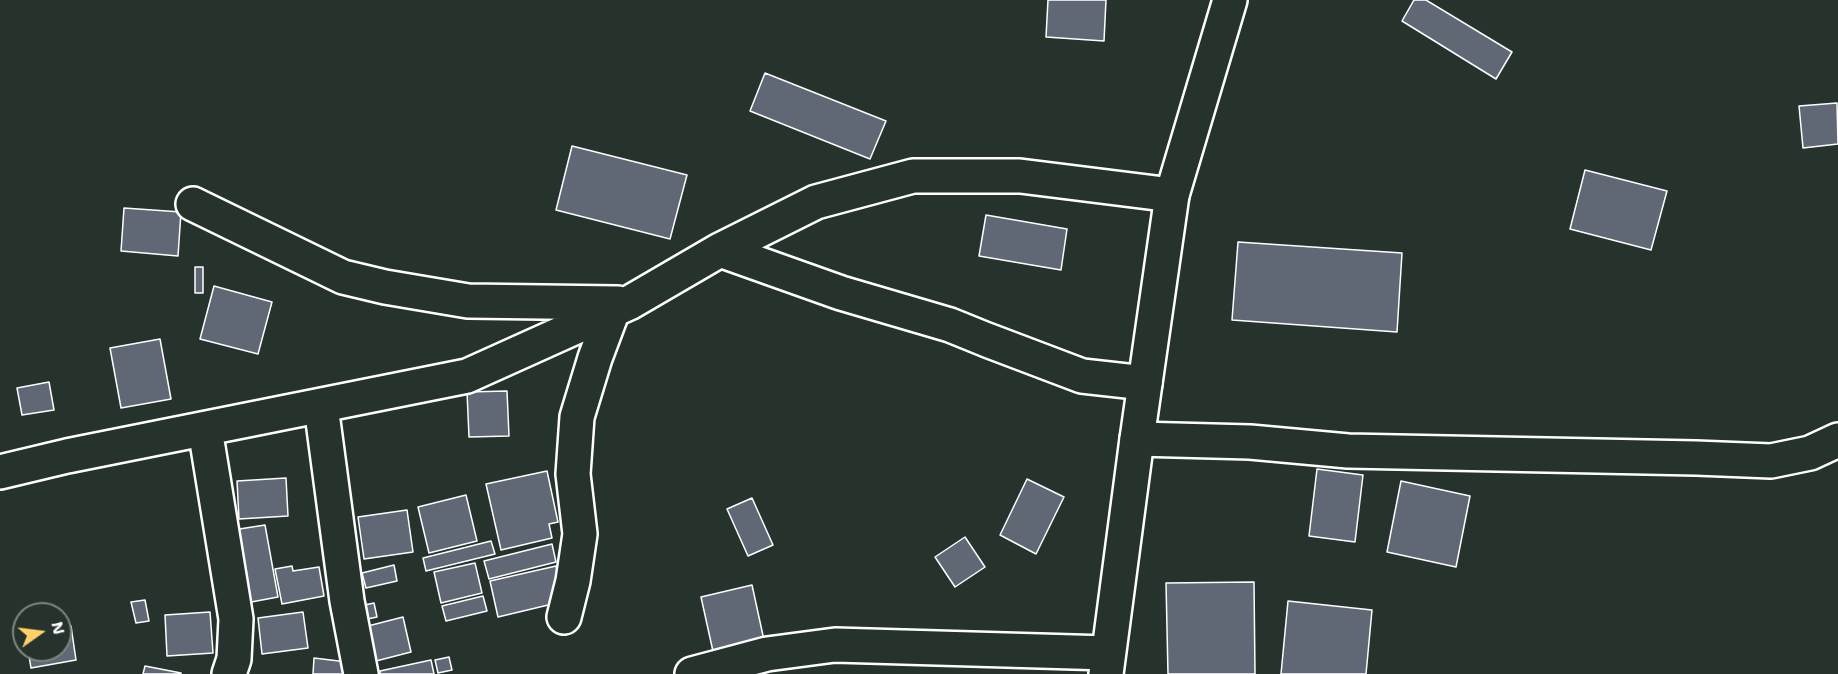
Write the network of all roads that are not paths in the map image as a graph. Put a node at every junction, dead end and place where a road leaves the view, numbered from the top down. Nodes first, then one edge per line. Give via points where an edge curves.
1 (1230, 0) edge
2 (1172, 195) junction
3 (193, 204) dead end
4 (720, 250) junction
5 (621, 307) junction
6 (1145, 383) junction
7 (321, 406) junction
8 (206, 429) junction
9 (1137, 440) junction
10 (1838, 440) edge
11 (0, 472) edge
12 (564, 617) dead end
13 (1107, 663) edge
14 (229, 674) edge
15 (361, 674) edge
16 (692, 674) edge

1 - 2 street
2 - 4 street via 1020,176 913,177 816,202
2 - 6 street
3 - 5 street via 343,277 468,301
4 - 5 street
4 - 6 street via 841,293 950,324 1082,376
5 - 7 street via 467,376
5 - 12 street via 595,358 577,417 573,474 580,534
6 - 9 street
7 - 8 street
7 - 15 street
8 - 11 street
8 - 14 street via 236,619 234,659
9 - 10 street via 1250,442 1348,451 1771,461 1810,453
9 - 13 street
13 - 16 street via 835,645 767,654

